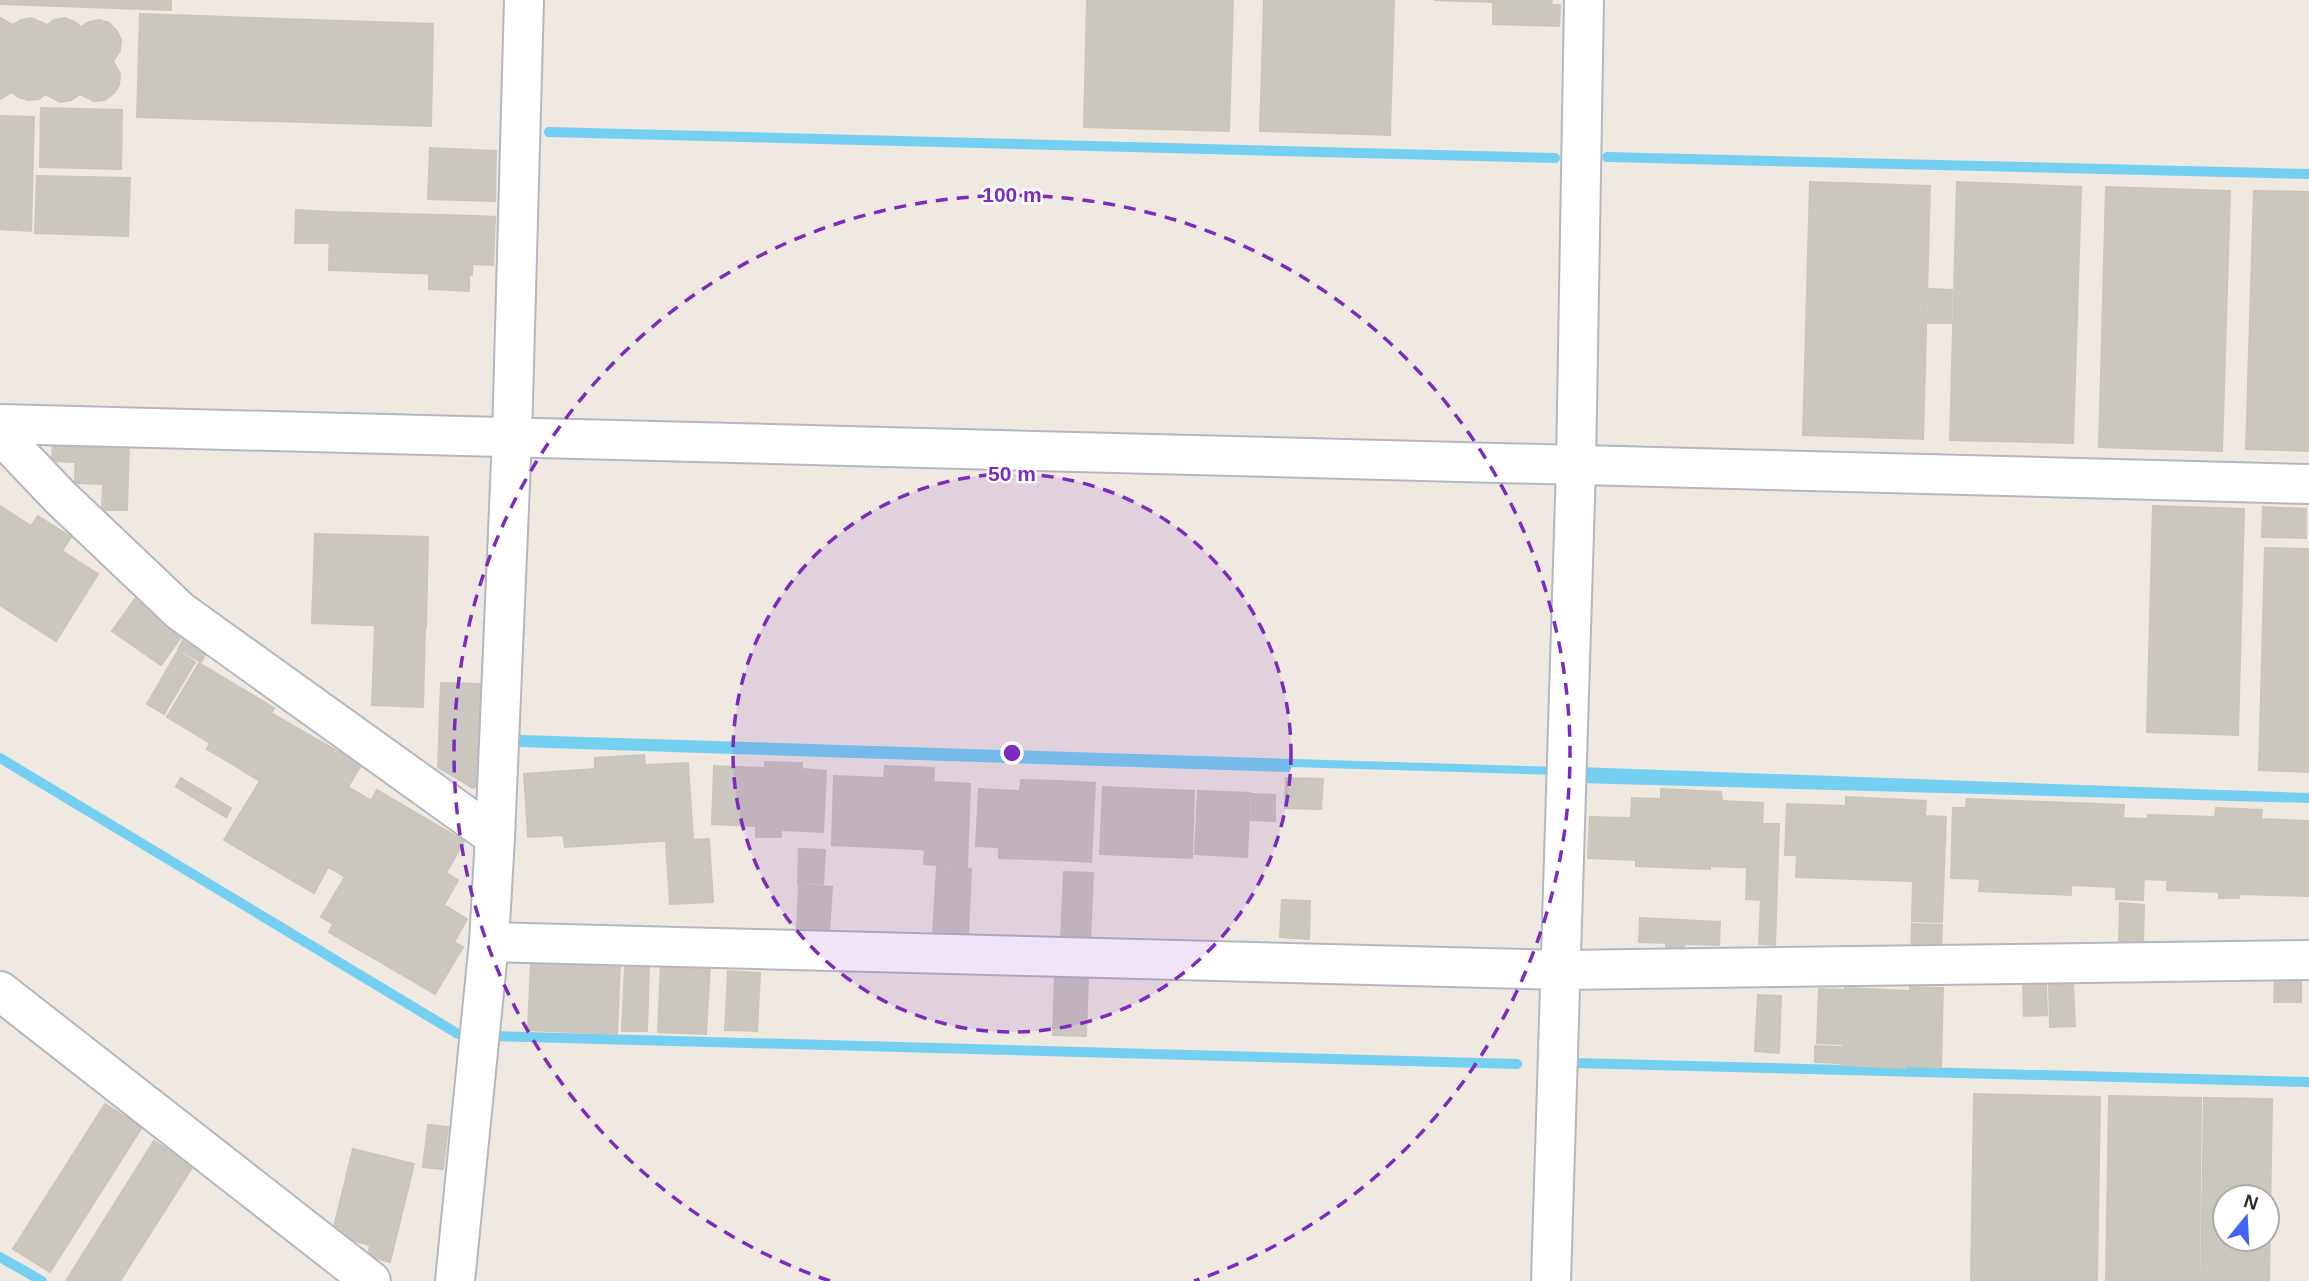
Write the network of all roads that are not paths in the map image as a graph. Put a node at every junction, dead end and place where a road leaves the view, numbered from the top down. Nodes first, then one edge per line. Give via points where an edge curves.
1 (524, 0) edge
2 (1584, 0) edge
3 (0, 424) edge
4 (0, 434) edge
5 (512, 437) junction
6 (1576, 466) junction
7 (2309, 484) edge
8 (495, 837) junction
9 (489, 942) junction
10 (2309, 960) edge
11 (1561, 970) junction
12 (0, 990) edge
13 (370, 1281) edge
14 (455, 1281) edge
15 (1551, 1281) edge

1 - 5 street
2 - 6 street
3 - 5 street
4 - 8 street via 180,611
5 - 6 street
5 - 8 street
6 - 7 street
6 - 11 street
8 - 9 street
9 - 11 street
9 - 14 street
10 - 11 street
11 - 15 street
12 - 13 street

